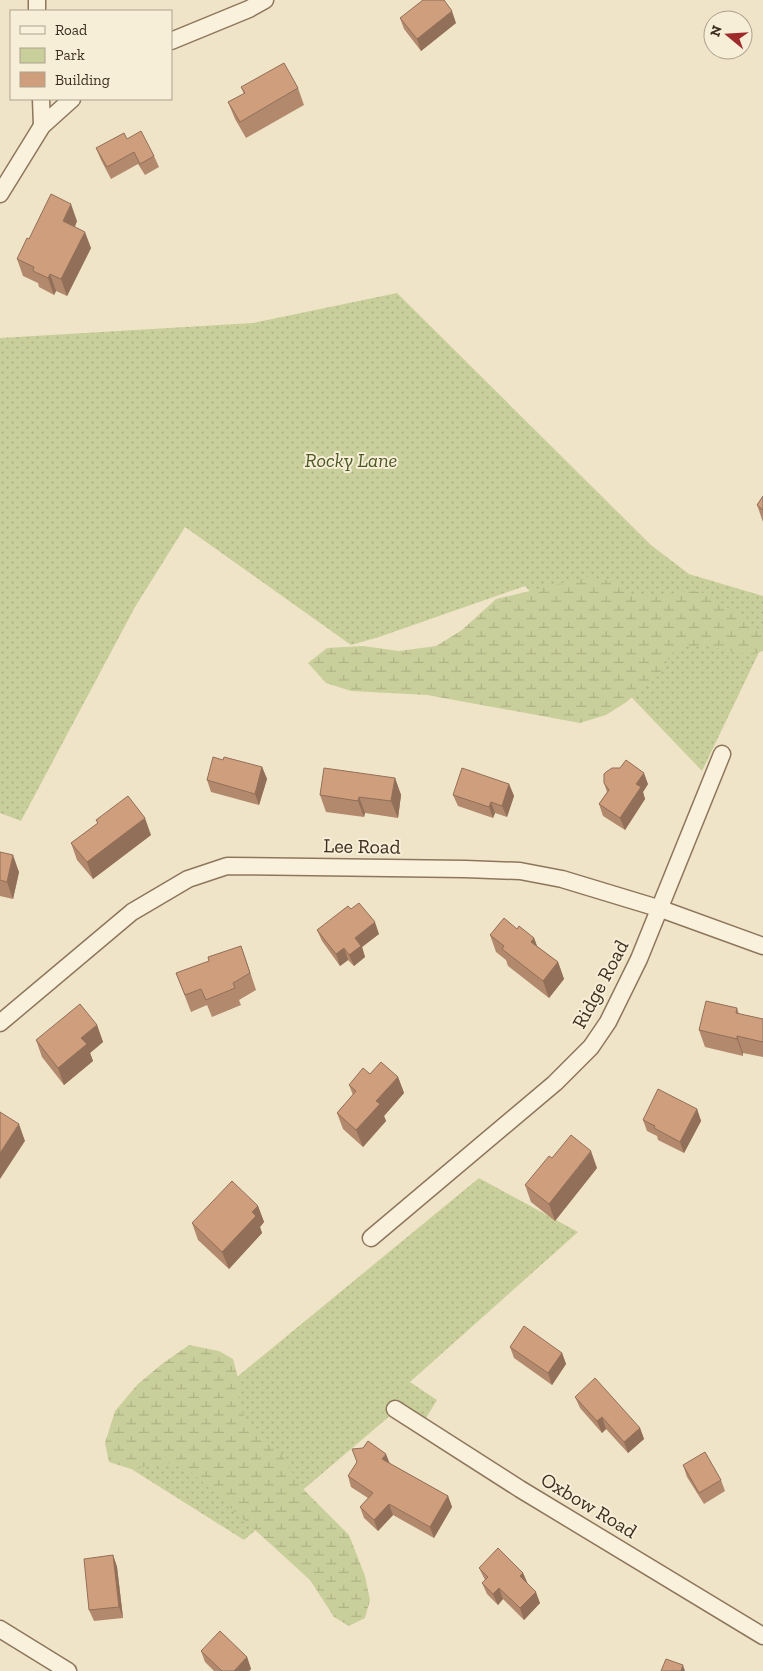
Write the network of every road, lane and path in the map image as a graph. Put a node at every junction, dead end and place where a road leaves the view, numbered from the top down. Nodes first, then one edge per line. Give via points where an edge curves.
1 (265, 0) edge
2 (172, 41) edge
3 (41, 100) edge
4 (71, 100) edge
5 (42, 126) junction
6 (0, 194) edge
7 (722, 754) dead end
8 (661, 909) junction
9 (763, 946) edge
10 (0, 1023) edge
11 (371, 1238) dead end
12 (395, 1409) dead end
13 (0, 1628) edge
14 (763, 1636) edge
15 (68, 1671) edge

1 - 2 street
3 - 5 street
4 - 5 street
5 - 6 street
7 - 8 street, Ridge Road
8 - 9 street, Lee Road
8 - 10 street, Lee Road via 520,871 227,866 188,879 132,912
8 - 11 street, Ridge Road via 622,997 591,1047 555,1084
12 - 14 street, Oxbow Road
13 - 15 street

